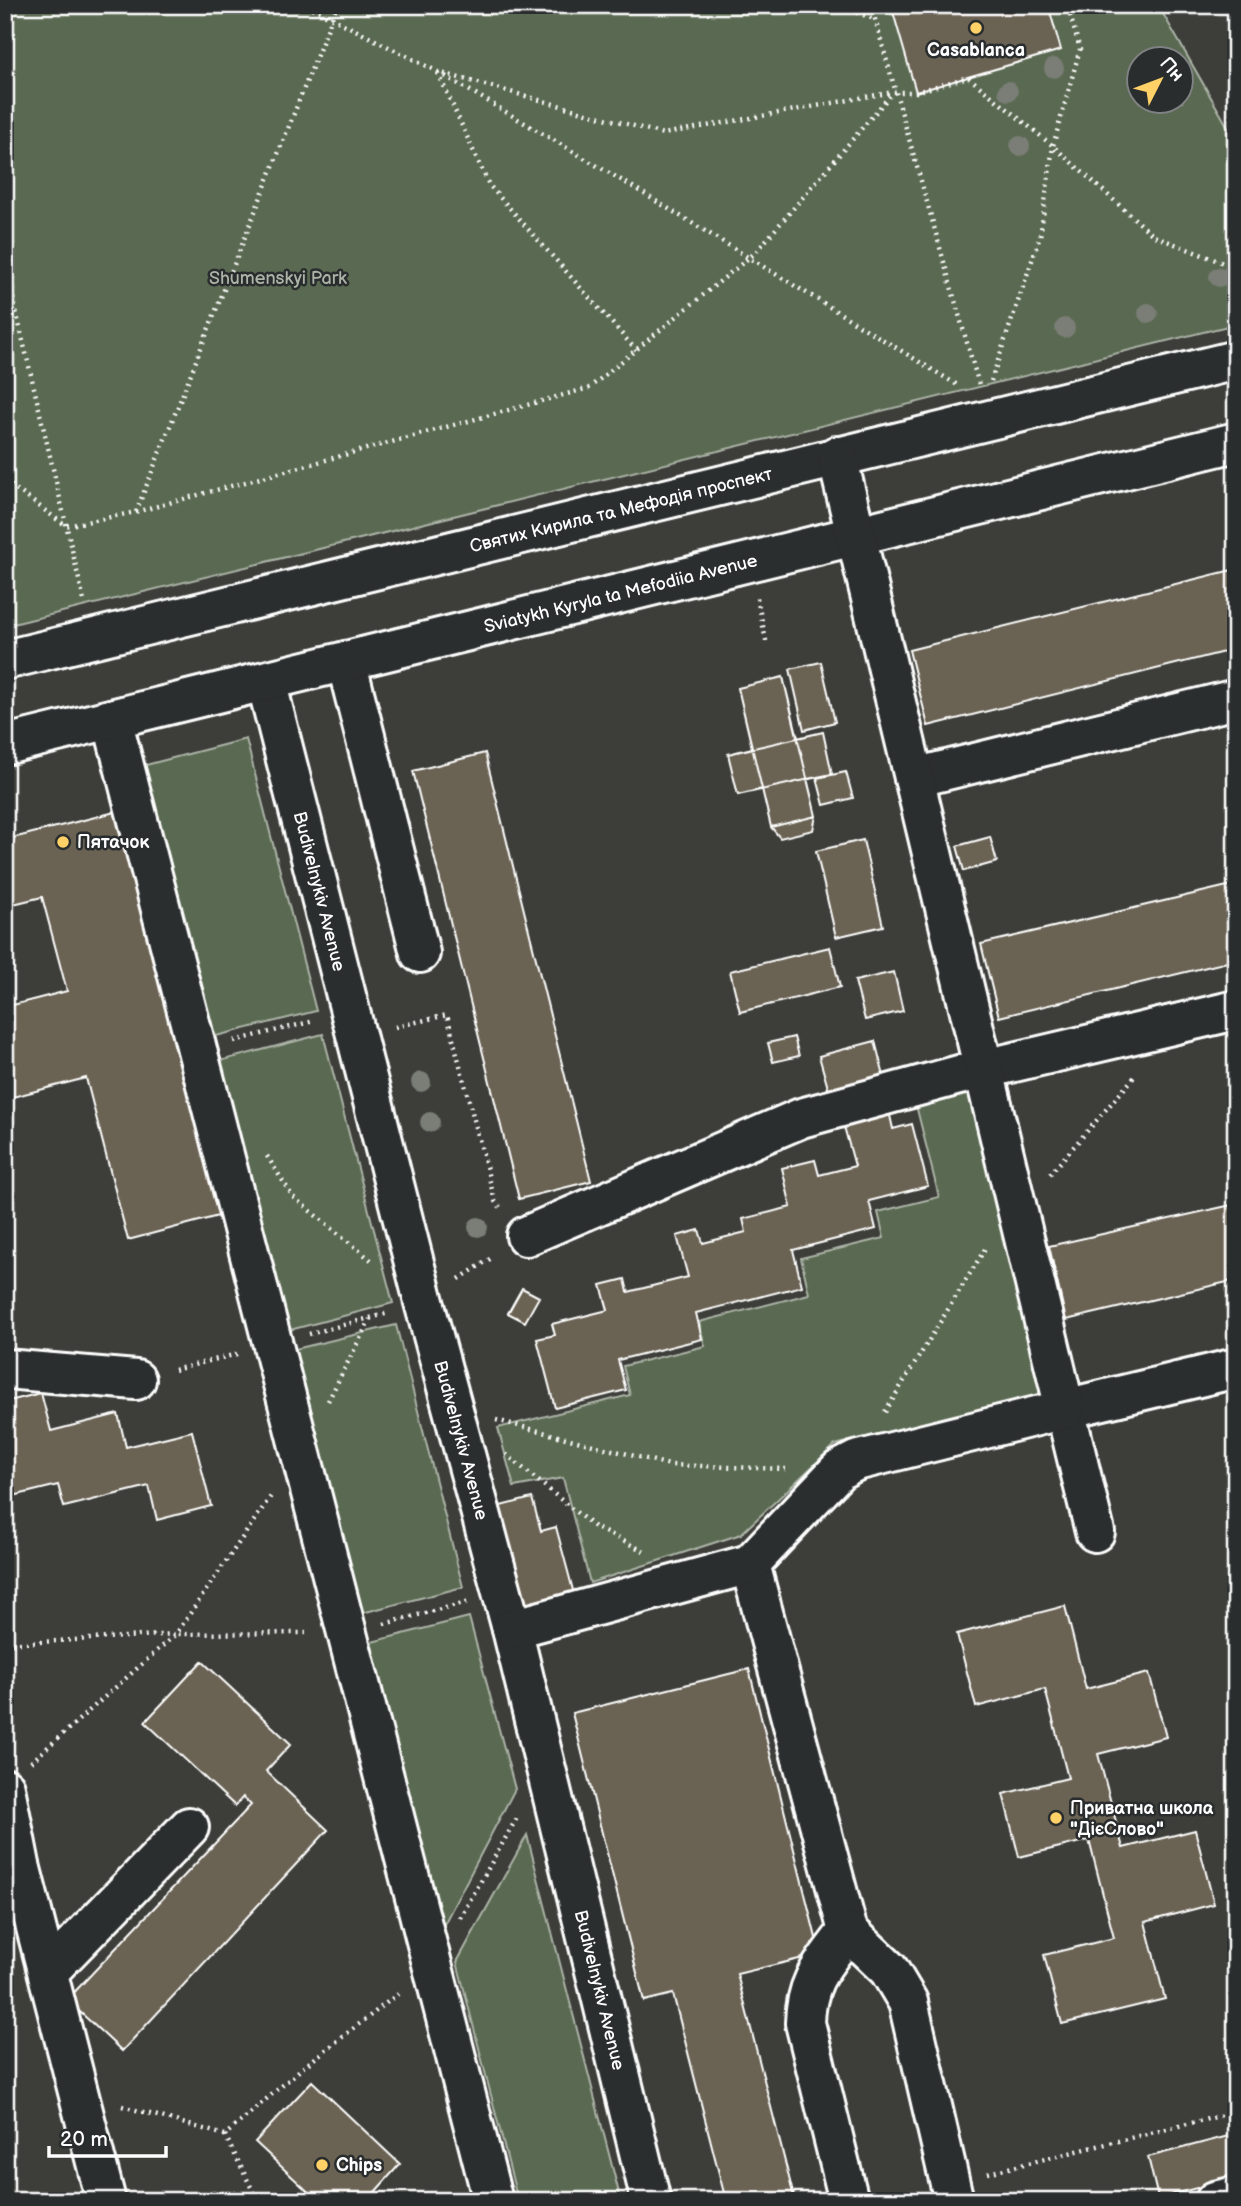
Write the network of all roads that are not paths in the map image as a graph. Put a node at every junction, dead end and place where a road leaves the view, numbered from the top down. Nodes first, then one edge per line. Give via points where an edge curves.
1 (1236, 360) edge
2 (1236, 442) edge
3 (837, 456) junction
4 (857, 535) junction
5 (5, 660) edge
6 (346, 661) junction
7 (267, 681) junction
8 (1236, 699) edge
9 (112, 719) junction
10 (5, 746) edge
11 (914, 778) junction
12 (420, 953) dead end
13 (1236, 1010) edge
14 (985, 1069) junction
15 (526, 1236) road end
16 (1236, 1368) edge
17 (5, 1369) edge
18 (136, 1380) road end
19 (1065, 1409) junction
20 (1095, 1532) dead end
21 (750, 1564) junction
22 (507, 1611) junction
23 (16, 1777) edge
24 (189, 1827) dead end
25 (13, 1867) edge
26 (848, 1931) junction
27 (48, 1972) junction
28 (952, 2192) edge
29 (1236, 2196) edge
30 (106, 2201) edge
31 (493, 2201) edge
32 (651, 2201) edge
33 (849, 2201) edge
34 (1215, 2201) edge

1 - 3 street, Святих Кирила та Мефодія проспект
2 - 4 street, Sviatykh Kyryla ta Mefodiia Avenue
3 - 4 street
3 - 5 street, Святих Кирила та Мефодія проспект
4 - 6 street, Sviatykh Kyryla ta Mefodiia Avenue
4 - 11 street
6 - 7 street, Sviatykh Kyryla ta Mefodiia Avenue
6 - 12 street
7 - 9 street, Sviatykh Kyryla ta Mefodiia Avenue
7 - 22 street, Budivelnykiv Avenue
8 - 11 street
9 - 10 street, Sviatykh Kyryla ta Mefodiia Avenue
9 - 31 street
11 - 14 street
13 - 14 street
14 - 15 street via 802,1118
14 - 19 street
16 - 19 street
17 - 18 street
19 - 20 street
19 - 21 street via 848,1466
21 - 22 street via 702,1578
21 - 26 street
22 - 32 street, Budivelnykiv Avenue
23 - 25 street
24 - 27 street
25 - 27 street
26 - 28 street via 889,1970 908,2002
26 - 33 street via 815,1976 806,1996 805,2022
27 - 30 street
29 - 34 street

